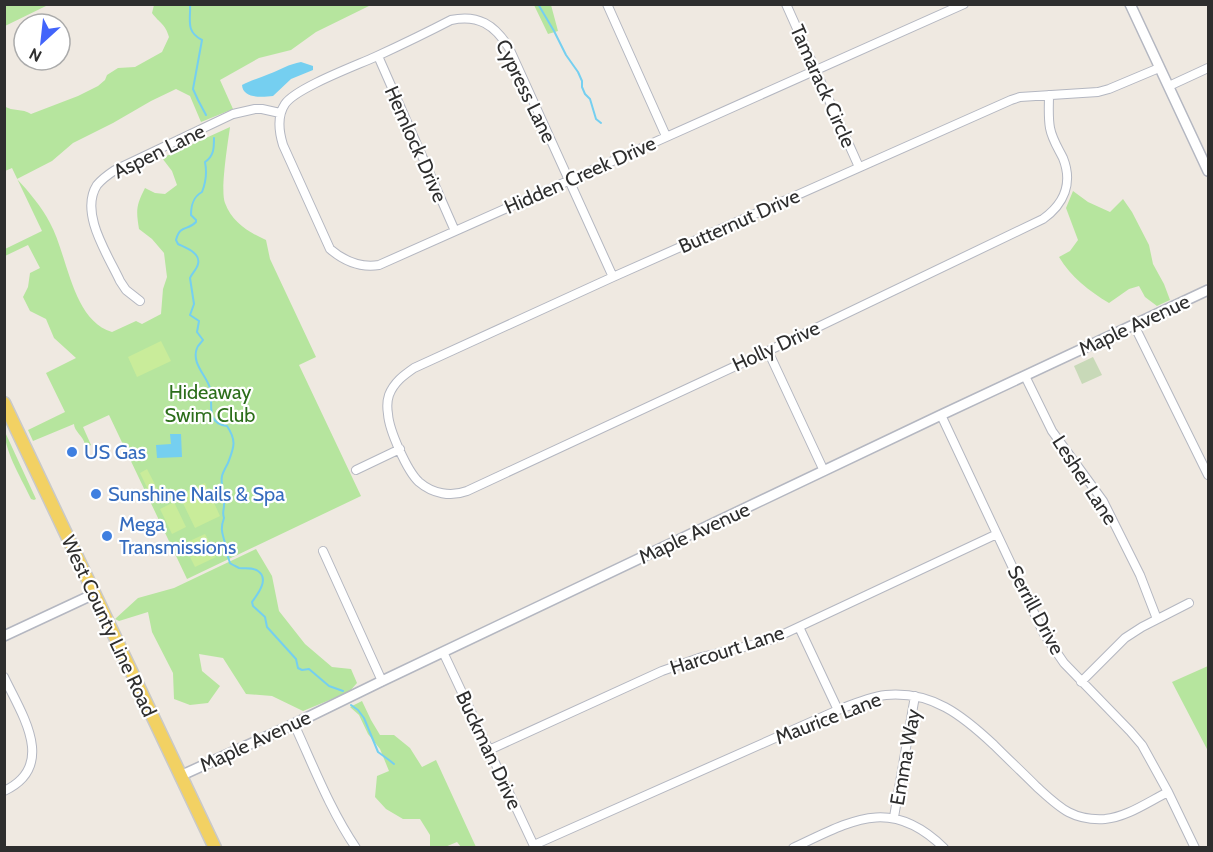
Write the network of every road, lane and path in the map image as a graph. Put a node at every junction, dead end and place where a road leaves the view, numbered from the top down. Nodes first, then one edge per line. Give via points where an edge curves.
1 (607, 4) edge
2 (786, 4) edge
3 (964, 4) edge
4 (1131, 5) edge
5 (378, 56) junction
6 (1159, 68) junction
7 (1209, 68) edge
8 (817, 71) junction
9 (1168, 86) junction
10 (1049, 95) junction
11 (280, 113) junction
12 (666, 136) junction
13 (859, 167) junction
14 (1209, 171) edge
15 (569, 182) junction
16 (455, 231) junction
17 (613, 278) junction
18 (1209, 290) edge
19 (140, 301) dead end
20 (1134, 325) junction
21 (768, 351) junction
22 (1025, 376) junction
23 (4, 403) edge
24 (941, 415) junction
25 (400, 449) junction
26 (356, 470) dead end
27 (824, 471) junction
28 (1209, 476) edge
29 (997, 534) junction
30 (323, 551) dead end
31 (94, 594) junction
32 (1189, 603) dead end
33 (1157, 619) junction
34 (799, 627) junction
35 (4, 636) edge
36 (443, 652) junction
37 (4, 677) edge
38 (382, 681) junction
39 (1081, 682) junction
40 (915, 696) junction
41 (838, 710) junction
42 (294, 724) junction
43 (489, 750) junction
44 (180, 776) junction
45 (4, 791) edge
46 (1168, 792) junction
47 (894, 817) junction
48 (535, 846) edge
49 (215, 848) edge
50 (356, 848) edge
51 (793, 848) edge
52 (944, 848) edge
53 (1195, 848) edge

1 - 12 street
2 - 8 street, Tamarack Circle
3 - 8 street, Hidden Creek Drive
4 - 6 street
5 - 11 street, Cypress Lane via 301,90 285,103
5 - 15 street, Cypress Lane via 451,20 463,18 492,27 509,48
5 - 16 street, Hemlock Drive
6 - 9 street
6 - 10 street, Butternut Drive via 1109,89
7 - 9 street
8 - 12 street, Hidden Creek Drive
8 - 13 street, Tamarack Circle
9 - 14 street
10 - 13 street, Butternut Drive via 1011,100
10 - 21 street, Holly Drive via 1051,130 1067,175 1065,194 1050,213
11 - 16 street, Hidden Creek Drive via 283,145 330,249 337,255 362,266 379,265
11 - 19 street, Aspen Lane via 255,109 233,114 115,170 96,187 92,223 120,281
12 - 15 street, Hidden Creek Drive
13 - 17 street, Butternut Drive
15 - 16 street, Hidden Creek Drive
15 - 17 street, Cypress Lane
17 - 25 street, Butternut Drive via 405,374 394,386 387,404 389,422
18 - 20 street, Maple Avenue
20 - 22 street, Maple Avenue
20 - 28 street
21 - 25 street, Holly Drive via 460,494 446,495 418,481
21 - 27 street
22 - 24 street, Maple Avenue
22 - 33 street, Lesher Lane via 1052,431 1103,501
23 - 31 main road, West County Line Road
24 - 27 street, Maple Avenue
24 - 29 street, Serrill Drive
25 - 26 street
27 - 36 street, Maple Avenue
29 - 34 street, Harcourt Lane
29 - 39 street, Serrill Drive via 1044,634
30 - 38 street
31 - 35 street
31 - 44 main road, West County Line Road
32 - 33 street
33 - 39 street via 1125,638
34 - 41 street
34 - 43 street, Harcourt Lane via 773,639 662,671
36 - 38 street, Maple Avenue
36 - 43 street, Buckman Drive
37 - 45 street via 29,730 33,748 23,778
38 - 42 street, Maple Avenue
39 - 46 street, Serrill Drive via 1142,745
40 - 41 street, Maurice Lane via 870,698
40 - 46 street, Maurice Lane via 966,720 1069,813 1090,819 1113,818
40 - 47 street, Emma Way
41 - 48 street, Maurice Lane
42 - 44 street, Maple Avenue
42 - 50 street
43 - 48 street, Buckman Drive
44 - 49 main road, West County Line Road
46 - 53 street, Serrill Drive
47 - 51 street via 858,819
47 - 52 street via 918,826

